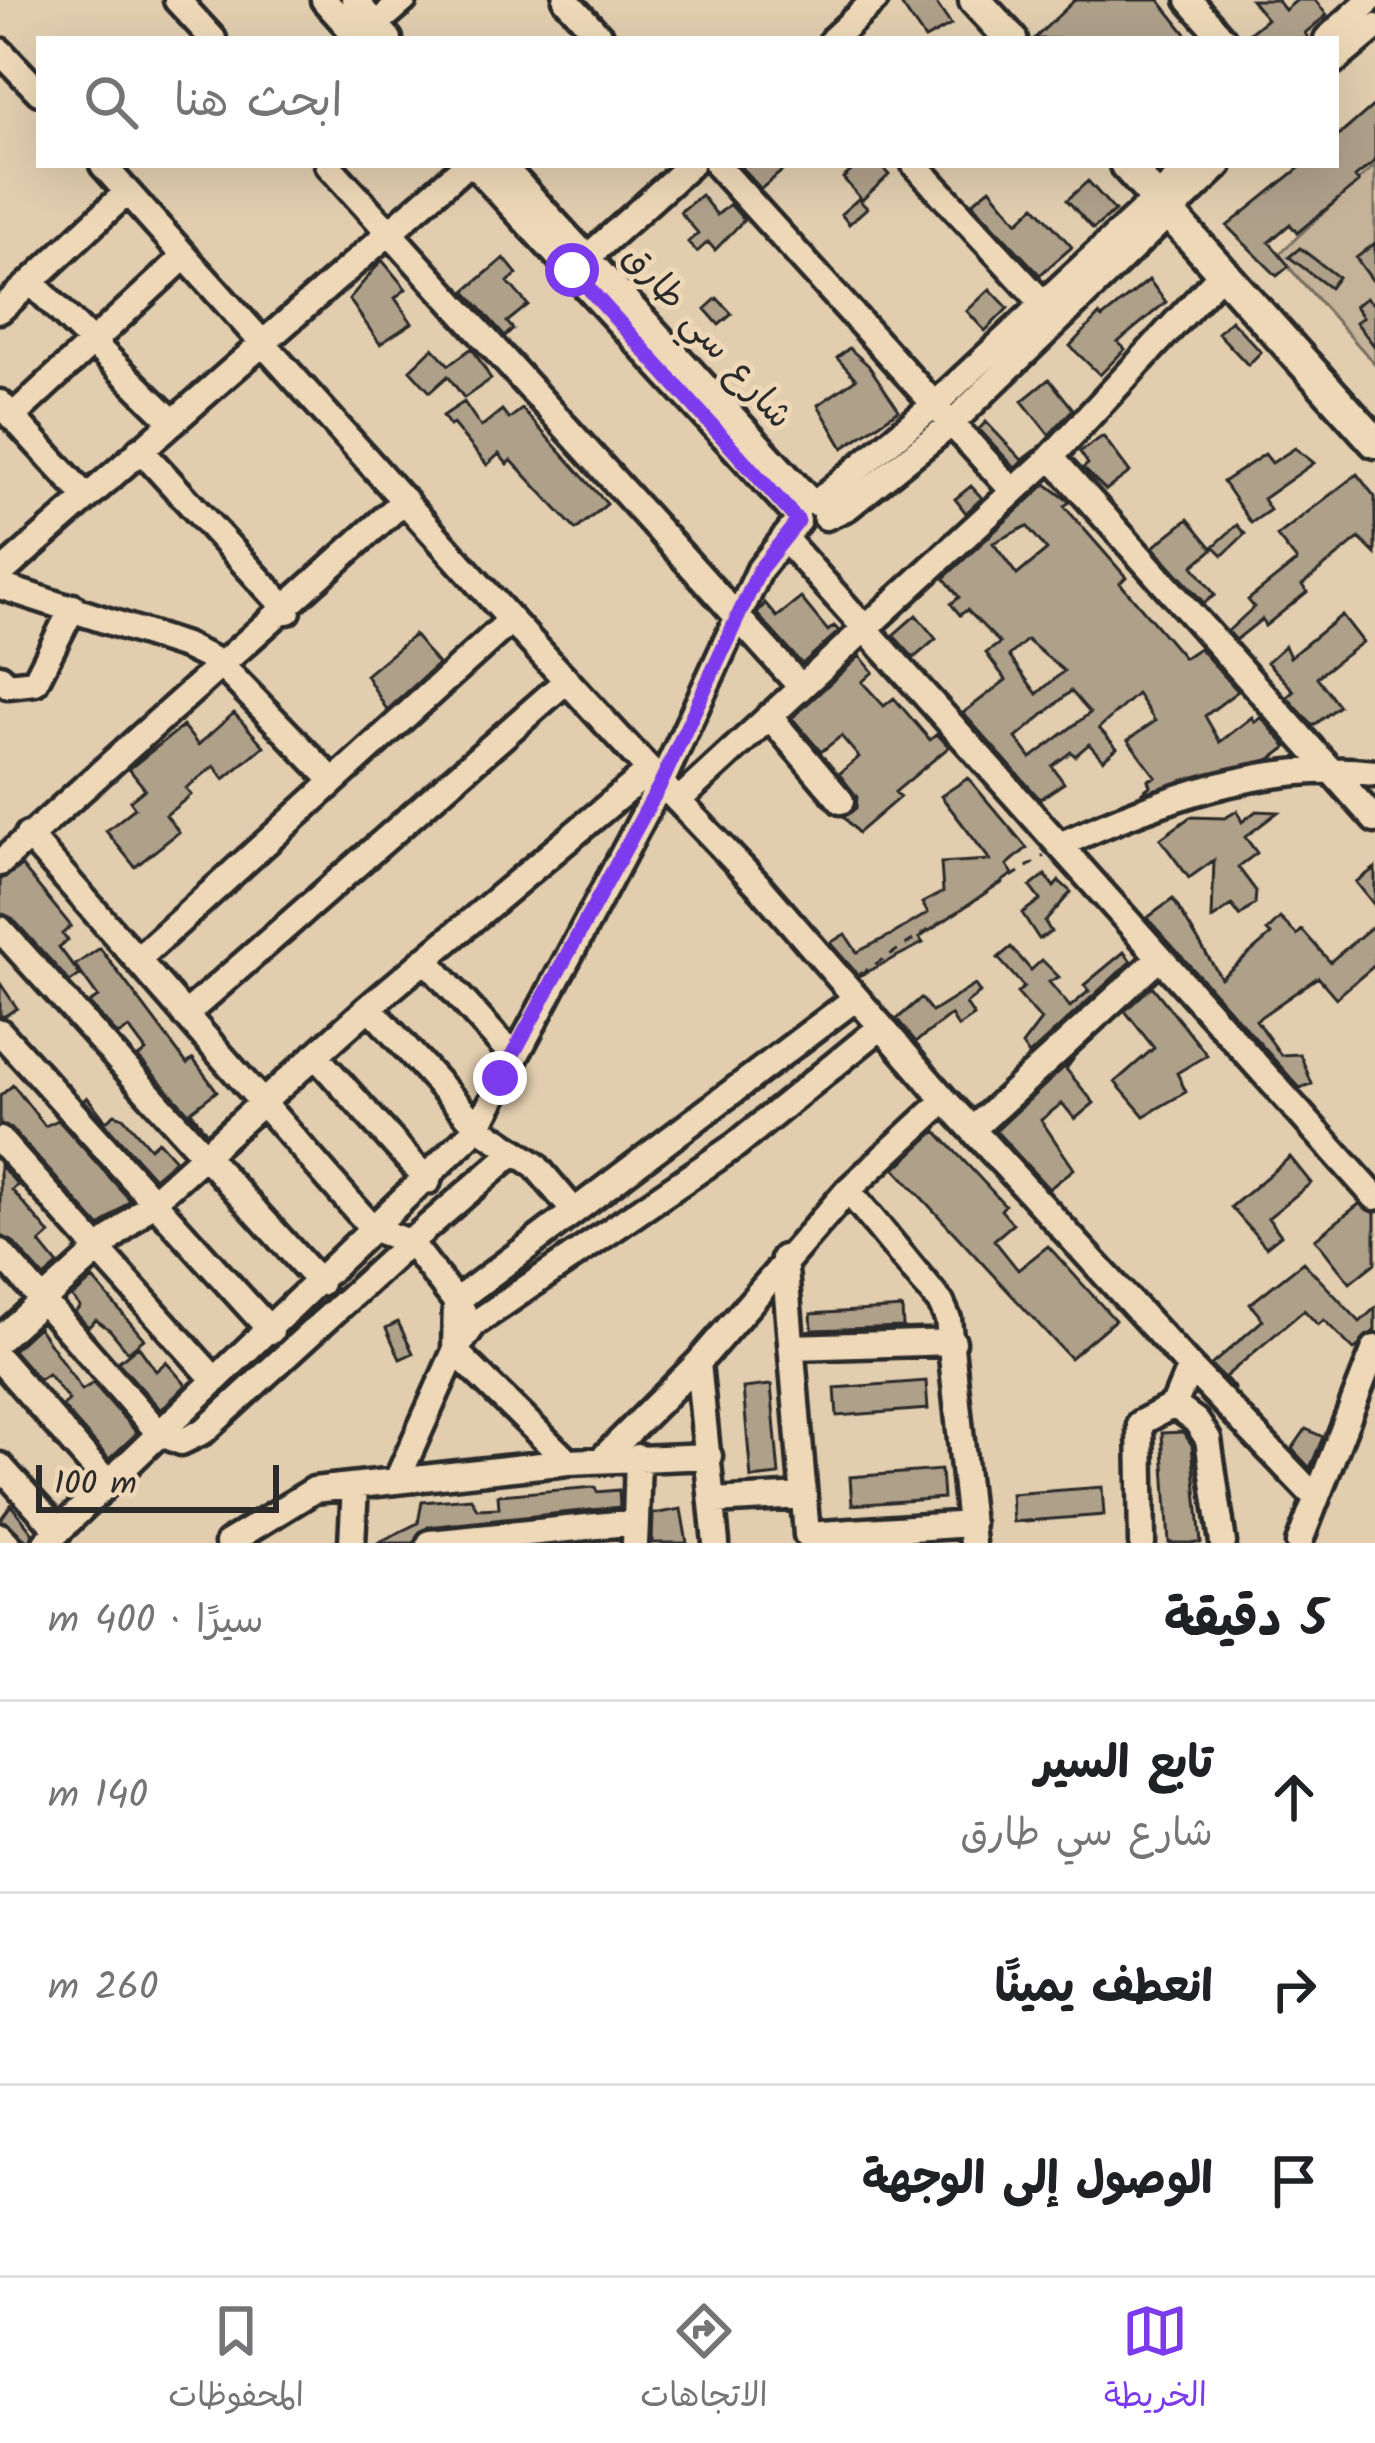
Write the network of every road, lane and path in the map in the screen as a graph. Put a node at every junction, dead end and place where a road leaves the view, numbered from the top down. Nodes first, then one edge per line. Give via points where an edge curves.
1 (177, 0) edge
2 (324, 0) edge
3 (354, 0) edge
4 (404, 0) edge
5 (566, 0) edge
6 (875, 0) edge
7 (975, 0) edge
8 (1189, 0) edge
9 (1370, 0) edge
10 (1375, 27) edge
11 (375, 34) edge
12 (210, 36) edge
13 (599, 36) edge
14 (836, 36) edge
15 (1008, 36) edge
16 (1220, 36) edge
17 (1330, 36) edge
18 (0, 52) edge
19 (1339, 57) edge
20 (36, 89) edge
21 (105, 168) edge
22 (331, 168) edge
23 (466, 168) edge
24 (473, 168) edge
25 (504, 168) edge
26 (687, 168) edge
27 (720, 168) edge
28 (918, 168) edge
29 (1129, 168) edge
30 (1190, 168) edge
31 (1216, 168) edge
32 (126, 193) junction
33 (1163, 206) junction
34 (389, 232) junction
35 (183, 258) junction
36 (581, 263) junction
37 (1223, 272) junction
38 (31, 282) junction
39 (0, 310) edge
40 (1050, 311) junction
41 (262, 341) junction
42 (94, 344) junction
43 (6, 410) edge
44 (942, 415) junction
45 (172, 421) junction
46 (1372, 434) edge
47 (140, 449) junction
48 (1051, 457) junction
49 (1013, 491) junction
50 (86, 497) junction
51 (405, 500) junction
52 (805, 516) junction
53 (0, 574) edge
54 (0, 586) edge
55 (73, 607) junction
56 (288, 610) junction
57 (736, 618) junction
58 (511, 620) junction
59 (866, 628) junction
60 (218, 662) junction
61 (0, 677) edge
62 (566, 682) junction
63 (801, 687) junction
64 (770, 716) junction
65 (1323, 766) junction
66 (1375, 773) edge
67 (332, 780) junction
68 (662, 786) junction
69 (842, 801) dead end
70 (1375, 820) edge
71 (28, 835) junction
72 (1060, 845) junction
73 (0, 863) edge
74 (0, 929) edge
75 (1160, 957) junction
76 (425, 958) junction
77 (137, 960) junction
78 (850, 991) junction
79 (369, 1007) junction
80 (185, 1015) junction
81 (881, 1027) junction
82 (0, 1031) edge
83 (315, 1055) junction
84 (513, 1056) junction
85 (945, 1100) junction
86 (262, 1102) junction
87 (478, 1127) junction
88 (973, 1129) junction
89 (0, 1141) edge
90 (514, 1152) junction
91 (205, 1155) junction
92 (428, 1181) junction
93 (848, 1190) junction
94 (1375, 1197) edge
95 (152, 1203) junction
96 (573, 1210) junction
97 (373, 1229) junction
98 (410, 1242) junction
99 (99, 1250) junction
100 (0, 1252) edge
101 (784, 1258) junction
102 (320, 1283) junction
103 (43, 1300) junction
104 (456, 1301) junction
105 (474, 1324) junction
106 (271, 1331) junction
107 (0, 1339) edge
108 (953, 1342) junction
109 (792, 1347) junction
110 (1375, 1348) edge
111 (455, 1351) junction
112 (0, 1360) edge
113 (698, 1363) junction
114 (1190, 1367) junction
115 (215, 1380) junction
116 (1366, 1405) edge
117 (1174, 1406) junction
118 (159, 1433) junction
119 (709, 1456) junction
120 (638, 1457) junction
121 (601, 1460) junction
122 (568, 1462) junction
123 (0, 1466) edge
124 (398, 1478) junction
125 (108, 1483) junction
126 (355, 1486) junction
127 (804, 1496) junction
128 (1316, 1498) junction
129 (713, 1501) junction
130 (636, 1533) edge
131 (972, 1534) edge
132 (0, 1536) edge
133 (53, 1537) edge
134 (807, 1539) edge
135 (7, 1543) edge
136 (227, 1543) edge
137 (352, 1543) edge
138 (430, 1543) edge
139 (716, 1543) edge
140 (1131, 1543) edge
141 (1142, 1543) edge
142 (1223, 1543) edge
143 (1299, 1543) edge

1 - 12 street
2 - 11 street
3 - 11 street
4 - 11 street
5 - 13 street
6 - 14 street
7 - 15 main road
8 - 16 street
9 - 17 street
10 - 19 street
18 - 20 street
21 - 32 street
22 - 34 street
23 - 34 street
24 - 36 street, شارع سي طارق
25 - 36 street, شارع سي طارق
26 - 36 street
27 - 44 street
28 - 40 street
29 - 33 main road
30 - 33 street
31 - 33 street
32 - 35 street
32 - 38 street
33 - 37 main road
33 - 40 street
34 - 41 street
34 - 57 street
35 - 41 street
35 - 42 street
36 - 52 street, شارع سي طارق
37 - 46 main road
37 - 48 street
38 - 39 street
38 - 42 street
40 - 44 street
41 - 45 street
41 - 51 street
42 - 43 street
42 - 45 street
43 - 50 street
44 - 49 street
44 - 52 street
45 - 47 street
47 - 50 street
47 - 56 street
48 - 49 street
48 - 65 street
49 - 59 street
50 - 53 street
51 - 56 street
51 - 58 street
52 - 57 street via 760,569
52 - 59 street, شارع سي طارق
54 - 55 street
55 - 60 street
55 - 61 street via 34,682 8,685
56 - 60 street
57 - 63 street
57 - 68 street
58 - 62 street
58 - 67 street
59 - 63 street
59 - 72 street, شارع سي طارق
60 - 67 street
60 - 71 street
62 - 68 street
62 - 80 street
63 - 64 street
64 - 68 street
64 - 69 street
65 - 66 street
65 - 70 street
65 - 72 street via 1132,812
67 - 77 street
68 - 76 street
68 - 78 street
68 - 84 street
71 - 73 street
71 - 77 street
72 - 75 street, شارع سي طارق
72 - 78 path
74 - 91 street
75 - 88 street
75 - 94 street, شارع سي طارق
76 - 79 street
76 - 84 street
77 - 80 street
78 - 81 street
78 - 96 street
79 - 83 street
79 - 87 street
80 - 86 street
81 - 85 street
81 - 105 street via 736,1145
82 - 95 street
83 - 86 street
83 - 92 street
84 - 87 street
85 - 88 street
85 - 93 street
86 - 91 street
86 - 97 street
87 - 90 street
87 - 92 street
88 - 114 street
89 - 99 street
90 - 96 street
90 - 98 street
91 - 95 street
91 - 102 street
92 - 97 street
93 - 101 street
93 - 108 street via 941,1303
95 - 99 street
95 - 106 street
96 - 104 street
97 - 98 street
97 - 102 street
98 - 104 street
98 - 118 street via 192,1441
99 - 103 street
99 - 115 street
100 - 103 street
101 - 109 street
101 - 113 street
102 - 106 street
103 - 107 street
103 - 118 street
104 - 105 street
104 - 111 street
105 - 111 street
106 - 115 street
108 - 109 street
108 - 131 street
109 - 127 street
110 - 116 street
111 - 122 street
111 - 124 street
112 - 125 street
113 - 119 street
113 - 121 street
114 - 117 street
114 - 128 street
115 - 118 street
116 - 128 street
117 - 141 street via 1140,1423
117 - 142 street via 1208,1439
118 - 125 street
119 - 120 street
119 - 129 street
120 - 121 street
120 - 130 street
121 - 122 street
122 - 124 street
123 - 133 street
124 - 126 street
125 - 133 street
126 - 136 street via 314,1490
126 - 137 street
127 - 129 street
127 - 134 street
128 - 143 street
129 - 139 street
130 - 138 street
131 - 134 street
132 - 135 street
140 - 141 street

